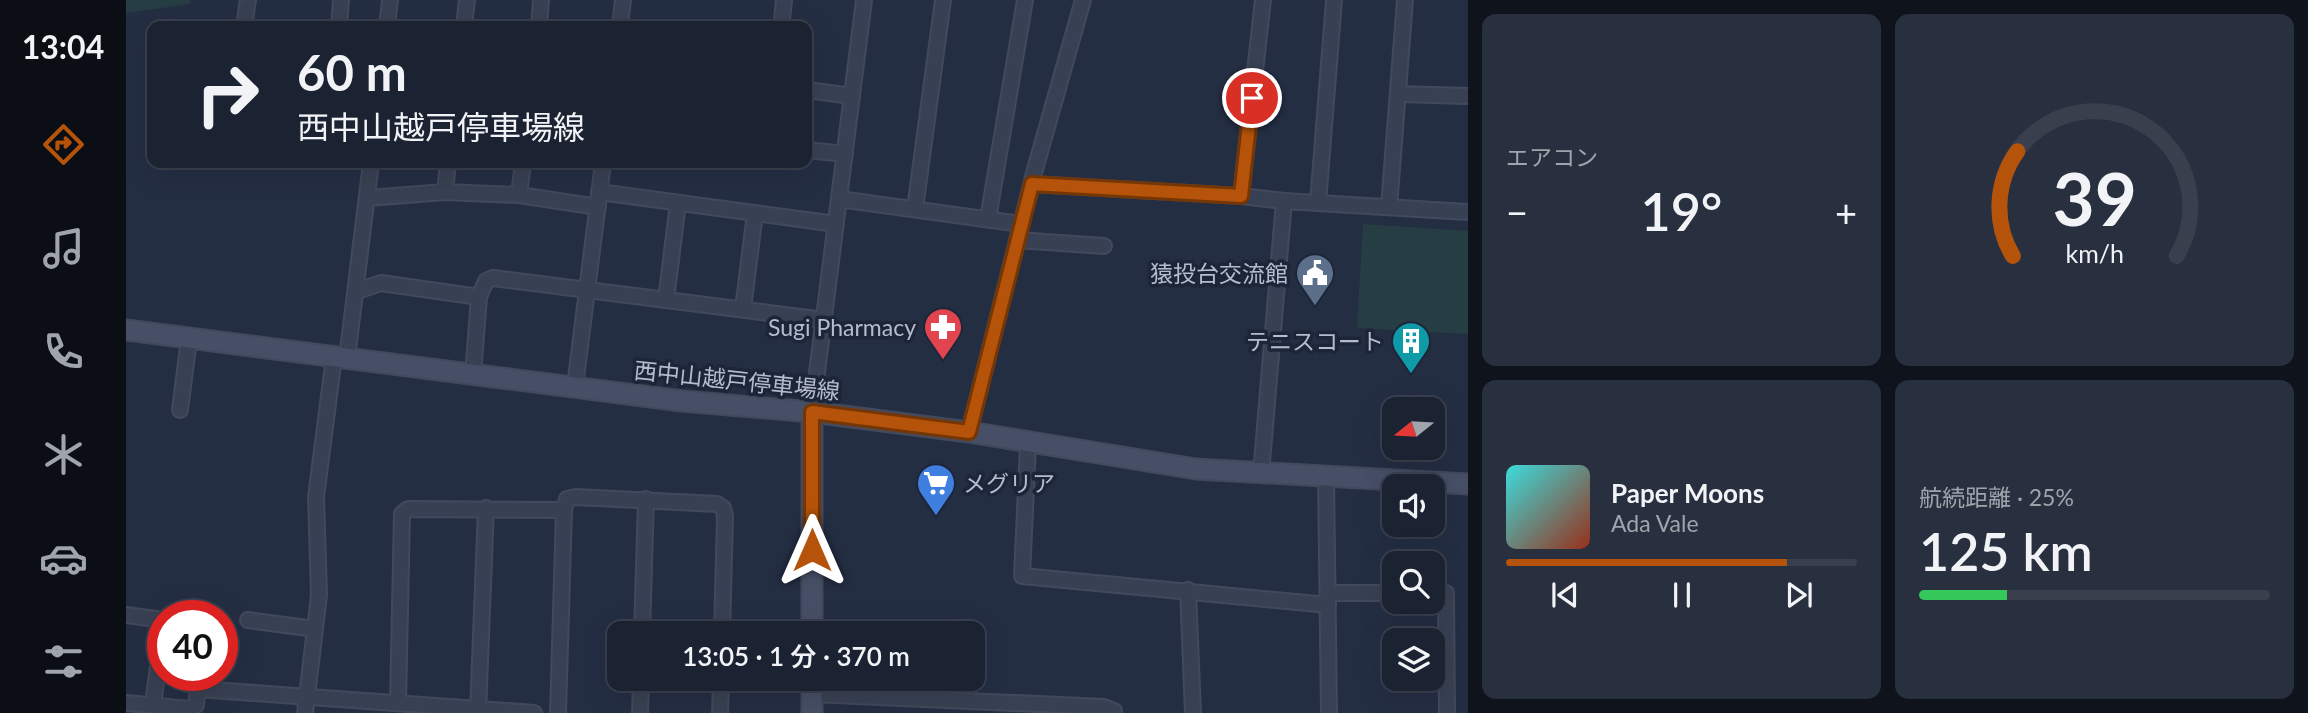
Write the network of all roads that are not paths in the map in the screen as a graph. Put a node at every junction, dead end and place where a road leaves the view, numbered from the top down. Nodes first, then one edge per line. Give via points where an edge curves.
1 (248, 0) edge
2 (341, 0) edge
3 (390, 0) edge
4 (467, 0) edge
5 (541, 0) edge
6 (623, 0) edge
7 (784, 0) edge
8 (864, 0) edge
9 (943, 0) edge
10 (1025, 0) edge
11 (1083, 0) edge
12 (1263, 0) edge
13 (1334, 0) edge
14 (1405, 0) edge
15 (782, 20) dead end
16 (245, 21) edge
17 (339, 21) edge
18 (388, 21) edge
19 (465, 21) edge
20 (539, 21) edge
21 (621, 21) edge
22 (812, 91) edge
23 (1398, 94) junction
24 (852, 96) junction
25 (1468, 96) edge
26 (812, 150) edge
27 (845, 153) junction
28 (371, 168) edge
29 (447, 168) edge
30 (522, 168) edge
31 (602, 168) edge
32 (1032, 184) junction
33 (445, 192) junction
34 (519, 195) junction
35 (1241, 196) junction
36 (368, 198) junction
37 (839, 199) junction
38 (598, 200) junction
39 (1284, 201) junction
40 (678, 203) junction
41 (1318, 203) junction
42 (1389, 207) junction
43 (915, 209) junction
44 (1468, 212) edge
45 (755, 213) junction
46 (988, 219) junction
47 (836, 224) junction
48 (1021, 224) junction
49 (1017, 240) junction
50 (1104, 246) dead end
51 (587, 289) junction
52 (357, 291) junction
53 (479, 297) junction
54 (666, 300) junction
55 (743, 309) junction
56 (824, 320) junction
57 (126, 330) edge
58 (189, 339) junction
59 (341, 358) junction
60 (473, 375) junction
61 (575, 386) junction
62 (180, 410) dead end
63 (812, 412) junction
64 (969, 432) junction
65 (1028, 444) junction
66 (1261, 474) junction
67 (1326, 477) junction
68 (1468, 484) edge
69 (646, 499) junction
70 (486, 508) junction
71 (564, 510) junction
72 (1188, 590) junction
73 (1445, 593) edge
74 (1382, 594) edge
75 (1328, 599) junction
76 (126, 615) edge
77 (147, 618) edge
78 (248, 620) dead end
79 (642, 621) edge
80 (722, 621) edge
81 (812, 621) edge
82 (315, 629) junction
83 (155, 691) edge
84 (641, 691) edge
85 (721, 691) edge
86 (812, 695) edge
87 (126, 703) edge
88 (398, 703) junction
89 (153, 705) junction
90 (306, 706) edge
91 (477, 711) edge
92 (534, 713) edge
93 (558, 713) edge
94 (640, 713) edge
95 (720, 713) edge
96 (1115, 713) edge
97 (1193, 713) edge
98 (1329, 713) edge
99 (1447, 713) edge

1 - 16 street
2 - 17 street
3 - 18 street
4 - 19 street
5 - 20 street
6 - 21 street
7 - 15 street
8 - 24 street
9 - 43 street
10 - 46 street
11 - 32 street
12 - 35 street
13 - 41 street
14 - 23 street
22 - 24 street
23 - 25 street
23 - 42 street
24 - 27 street
26 - 27 street
27 - 37 street
28 - 36 street
29 - 33 street
30 - 34 street
31 - 38 street
32 - 35 street
32 - 48 street
33 - 34 street
33 - 36 street
34 - 38 street
35 - 39 street
36 - 52 street
37 - 43 street
37 - 47 street
38 - 40 street
38 - 51 street
39 - 41 street
39 - 66 street
40 - 45 street
40 - 54 street
41 - 42 street
42 - 44 street
43 - 46 street
45 - 47 street
45 - 55 street
46 - 48 street
47 - 56 street
48 - 49 street
49 - 50 street
49 - 64 street
51 - 53 street via 493,278 486,281
51 - 54 street
51 - 61 street
52 - 53 street via 381,283
52 - 59 street
53 - 60 street
54 - 55 street
55 - 56 street
56 - 63 street
57 - 58 main road, 西中山越戸停車場線
58 - 59 main road, 西中山越戸停車場線
58 - 62 street
59 - 60 main road, 西中山越戸停車場線
59 - 82 street via 316,497 319,595
60 - 61 main road, 西中山越戸停車場線
61 - 63 main road, 西中山越戸停車場線
63 - 64 main road, 西中山越戸停車場線
63 - 81 main road
64 - 65 main road, 西中山越戸停車場線
65 - 66 main road, 西中山越戸停車場線
65 - 72 street via 1022,576
66 - 67 main road, 西中山越戸停車場線
67 - 68 main road, 西中山越戸停車場線
67 - 75 street
69 - 71 street via 576,497 566,499
69 - 79 street
69 - 80 street via 723,508
70 - 71 street
70 - 88 street via 408,509 402,514
70 - 91 street
71 - 93 street
72 - 75 street
72 - 97 street
73 - 99 street
74 - 75 street
75 - 98 street
76 - 77 street
78 - 82 street
82 - 90 street
83 - 89 street
84 - 94 street
85 - 95 street
86 - 96 street via 1104,707
87 - 89 street
88 - 90 street
88 - 91 street
89 - 90 street via 189,709 196,705 198,689
91 - 92 street

